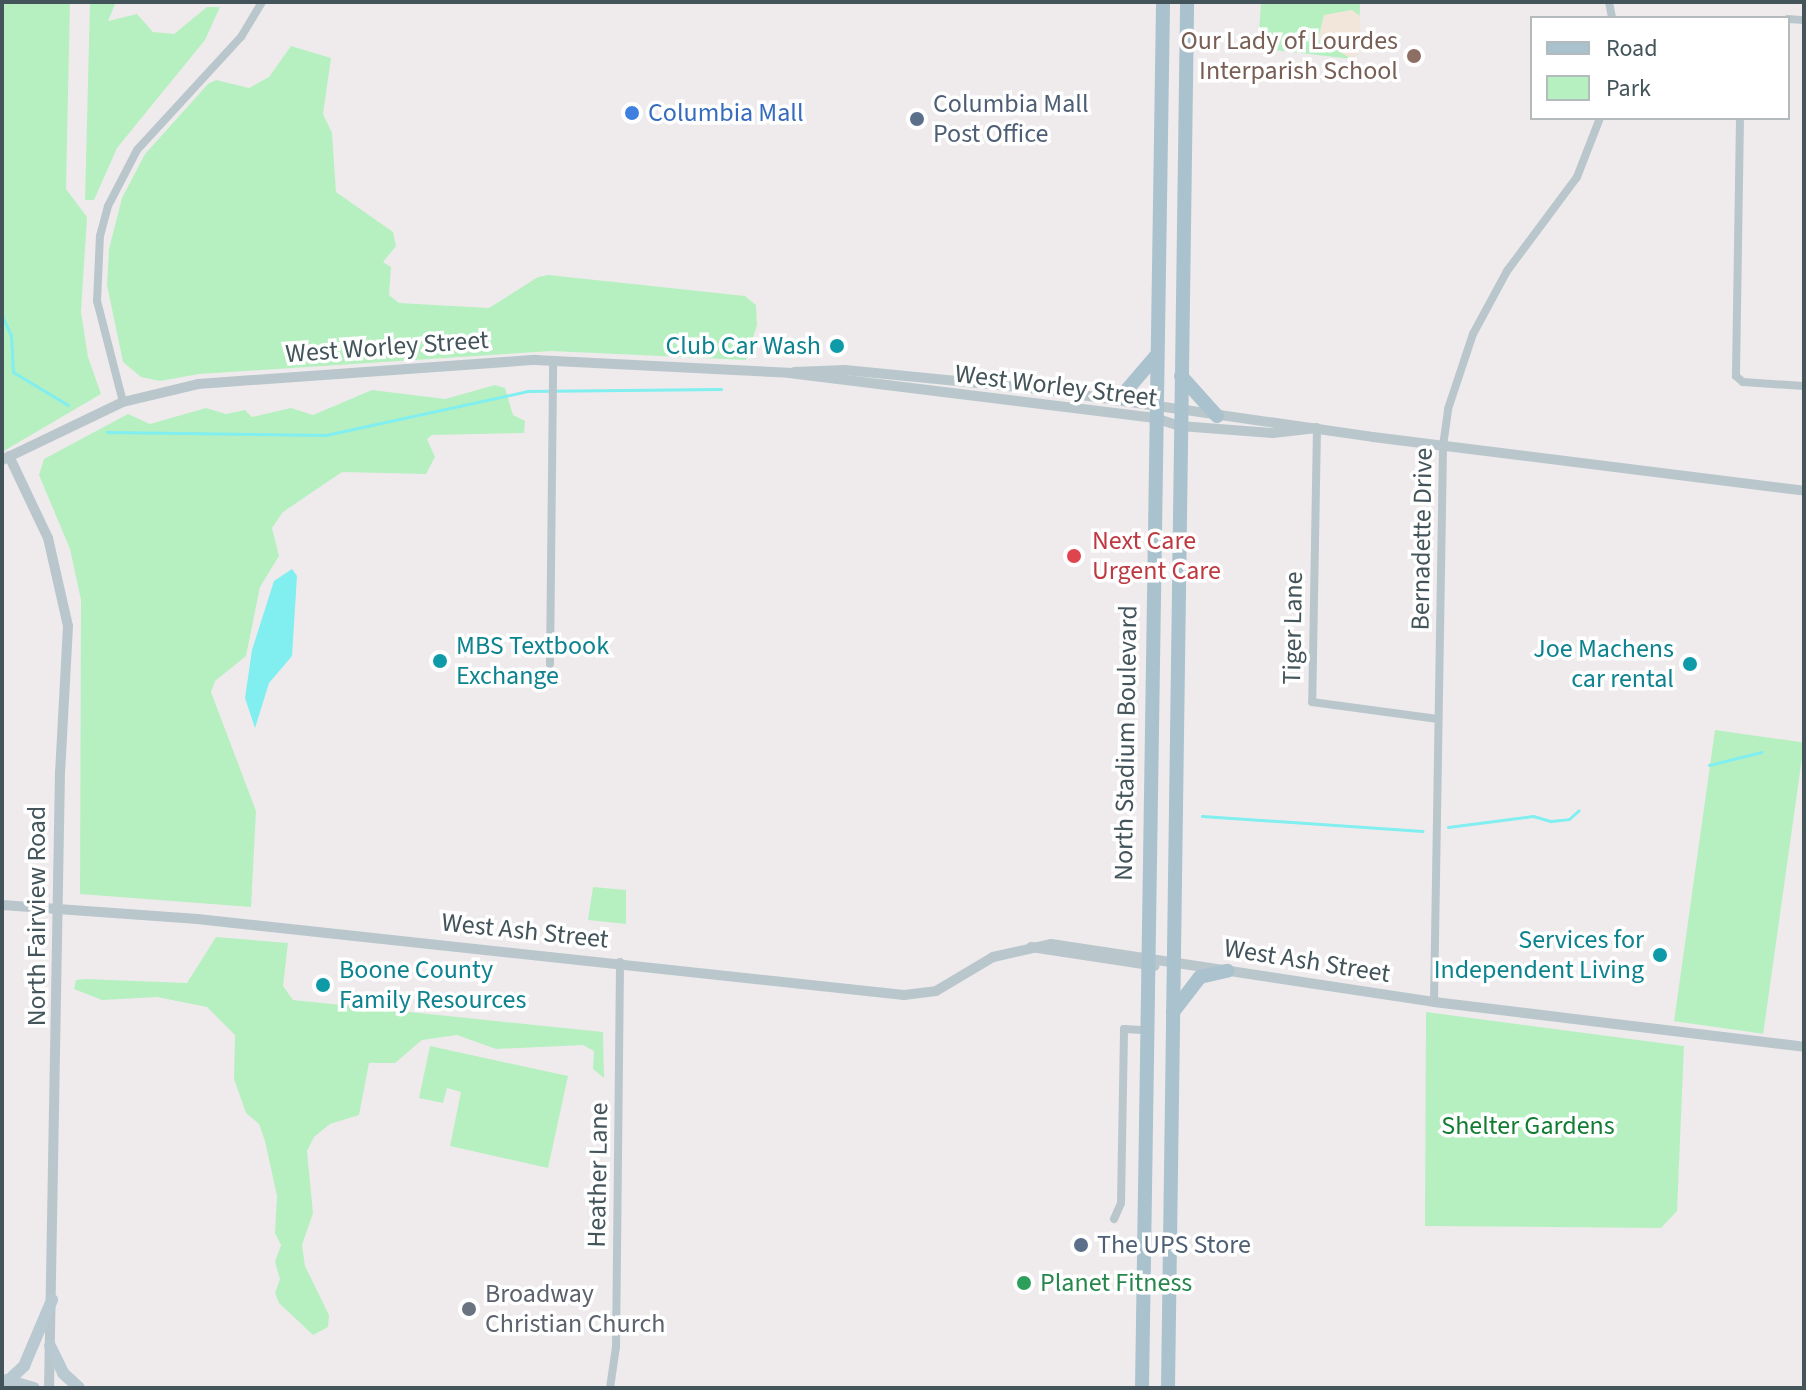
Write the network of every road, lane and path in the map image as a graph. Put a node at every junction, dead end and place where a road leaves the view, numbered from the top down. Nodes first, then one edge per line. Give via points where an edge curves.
1 (262, 2) edge
2 (1163, 2) edge
3 (1187, 2) edge
4 (1599, 120) edge
5 (1740, 120) edge
6 (1156, 356) junction
7 (553, 360) junction
8 (789, 373) junction
9 (1181, 376) junction
10 (1804, 386) edge
11 (1119, 399) junction
12 (123, 402) junction
13 (1155, 411) junction
14 (1217, 416) junction
15 (1180, 419) junction
16 (1317, 428) junction
17 (1443, 446) junction
18 (6, 458) edge
19 (1804, 491) edge
20 (550, 664) dead end
21 (1438, 719) junction
22 (2, 905) edge
23 (59, 906) junction
24 (1146, 961) junction
25 (620, 962) junction
26 (1173, 963) junction
27 (1227, 971) junction
28 (1434, 1002) junction
29 (1172, 1012) junction
30 (1146, 1030) junction
31 (1804, 1047) edge
32 (1114, 1219) dead end
33 (52, 1300) junction
34 (50, 1346) junction
35 (6, 1380) edge
36 (34, 1388) edge
37 (49, 1388) edge
38 (79, 1388) edge
39 (610, 1388) edge
40 (1142, 1388) edge
41 (1168, 1388) edge

1 - 12 street via 241,37 137,150 108,206 100,236 97,301
2 - 6 main road, North Stadium Boulevard
3 - 9 main road, North Stadium Boulevard
4 - 17 street, Bernadette Drive via 1577,177 1507,271 1473,334 1456,380
5 - 10 street via 1736,376 1743,382
6 - 11 main road
6 - 13 main road, North Stadium Boulevard
7 - 8 street, West Worley Street
7 - 12 street, West Worley Street via 254,377
7 - 20 street
8 - 11 street, West Worley Street via 845,370
8 - 13 street, West Worley Street
9 - 14 main road
9 - 15 main road, North Stadium Boulevard
11 - 13 street, West Worley Street
12 - 18 street, West Worley Street
13 - 15 street, West Worley Street
13 - 24 main road, North Stadium Boulevard
14 - 15 street, West Worley Street
14 - 16 street, West Worley Street
15 - 16 street, West Worley Street via 1273,433
15 - 26 main road, North Stadium Boulevard
16 - 17 street, West Worley Street
16 - 21 street, Tiger Lane via 1312,702
17 - 19 street, West Worley Street
17 - 21 street, Bernadette Drive
18 - 23 street, North Fairview Road via 48,538 68,626
21 - 28 street, Bernadette Drive
22 - 23 street, West Ash Street
23 - 25 street, West Ash Street
23 - 33 street, North Fairview Road
24 - 25 street, West Ash Street via 1051,944 993,957 953,985 920,994
24 - 26 street, West Ash Street
24 - 30 main road, North Stadium Boulevard
25 - 39 street, Heather Lane via 616,1347
26 - 27 street, West Ash Street
26 - 29 main road, North Stadium Boulevard
27 - 28 street, West Ash Street
27 - 29 main road via 1200,977
28 - 31 street, West Ash Street
29 - 41 main road, North Stadium Boulevard
30 - 32 street via 1124,1029 1121,1203
30 - 40 main road, North Stadium Boulevard
33 - 34 street, North Fairview Road
33 - 35 main road via 24,1366
34 - 37 street, North Fairview Road
34 - 38 main road via 63,1373
35 - 36 main road

